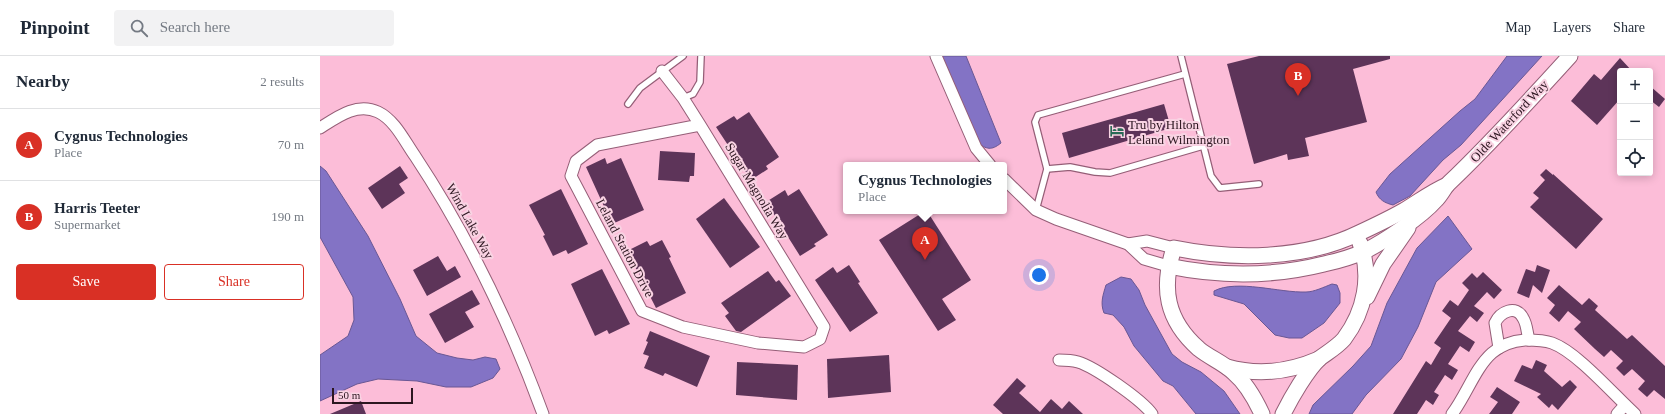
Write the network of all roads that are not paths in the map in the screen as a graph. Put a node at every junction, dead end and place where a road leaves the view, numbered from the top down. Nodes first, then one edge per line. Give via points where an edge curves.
1 (683, 56) edge
2 (701, 56) edge
3 (936, 56) edge
4 (1181, 56) edge
5 (1570, 56) edge
6 (662, 71) junction
7 (1185, 74) junction
8 (682, 98) junction
9 (628, 104) dead end
10 (700, 125) junction
11 (320, 128) edge
12 (1203, 146) junction
13 (988, 162) edge
14 (1047, 169) junction
15 (1007, 181) edge
16 (1259, 184) dead end
17 (1447, 185) junction
18 (1036, 210) junction
19 (1420, 214) junction
20 (1357, 234) junction
21 (1128, 244) junction
22 (1174, 248) junction
23 (1363, 252) junction
24 (1168, 266) junction
25 (1363, 303) junction
26 (824, 327) joint
27 (1529, 340) junction
28 (1498, 348) junction
29 (1320, 358) junction
30 (1059, 360) dead end
31 (1226, 366) junction
32 (1625, 405) junction
33 (543, 414) edge
34 (1152, 414) edge
35 (1262, 414) edge
36 (1283, 414) edge
37 (1452, 414) edge
38 (1617, 414) edge
39 (1636, 414) edge

1 - 6 lane
2 - 8 lane via 700,82 693,94
3 - 13 street via 976,148
4 - 7 lane
5 - 17 street, Olde Waterford Way via 1472,162
6 - 8 street, Sugar Magnolia Way
6 - 9 lane via 640,88
7 - 12 lane
7 - 14 lane via 1038,115 1035,122
8 - 10 street, Sugar Magnolia Way
10 - 26 street, Sugar Magnolia Way
10 - 26 street, Leland Station Drive via 597,145 576,161 571,176 642,311 683,327 758,343 804,347 820,339
11 - 33 street, Wind Lake Way via 344,113 363,108 378,112 391,122 427,174 481,270
12 - 14 lane via 1110,173 1070,167
12 - 16 lane via 1211,176 1220,188
14 - 18 lane
15 - 18 street
17 - 19 street, Olde Waterford Way via 1435,201
17 - 20 street, Olde Waterford Way
18 - 21 street
19 - 23 street, Olde Waterford Way
19 - 25 street via 1383,264
20 - 22 street, Olde Waterford Way via 1327,245 1270,255 1225,256
20 - 23 street
21 - 22 street, Olde Waterford Way via 1147,241
21 - 24 street, Olde Waterford Way via 1144,259
22 - 24 street
23 - 24 street, Olde Waterford Way via 1316,266 1267,274 1220,274
23 - 25 street
24 - 31 street via 1167,295 1173,314 1199,348
25 - 29 street via 1343,339
27 - 28 street via 1517,341
27 - 28 street via 1522,315 1508,310 1500,315 1495,323
27 - 32 street via 1552,344 1571,354
28 - 37 street via 1486,359
29 - 31 street via 1299,367 1271,372 1248,371
29 - 36 street via 1297,389
30 - 34 street via 1087,366 1133,395
31 - 35 street via 1251,392
32 - 38 street
32 - 39 street

